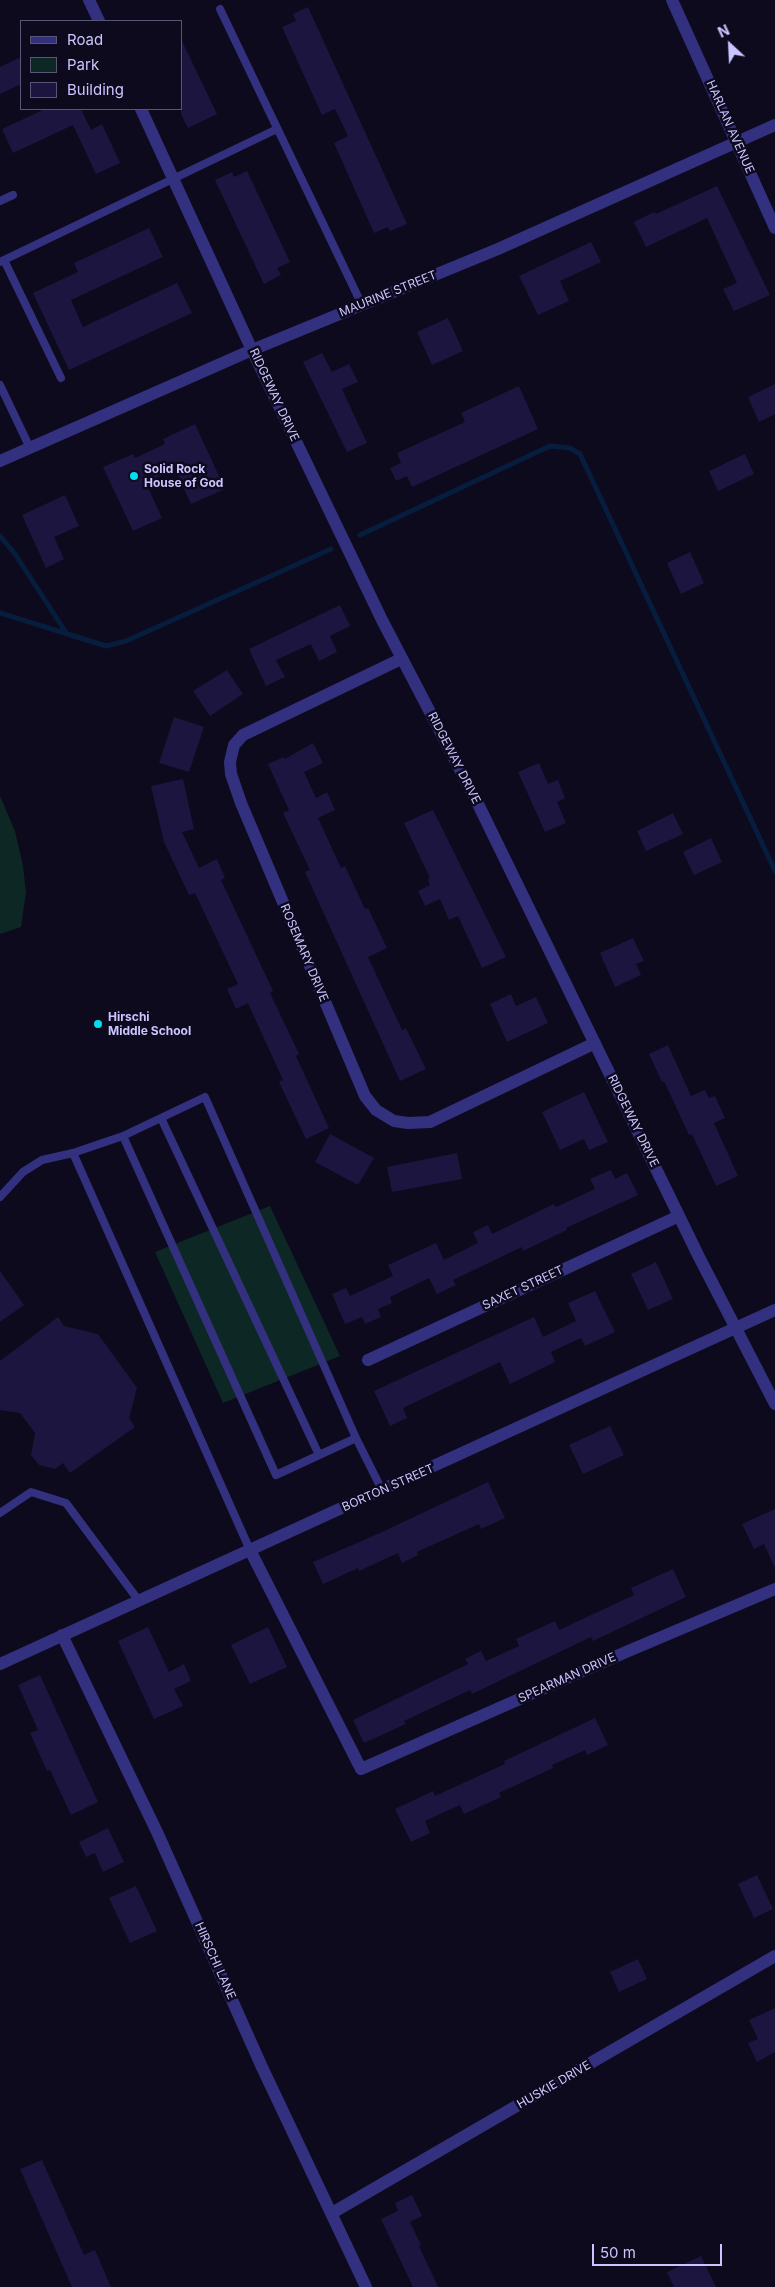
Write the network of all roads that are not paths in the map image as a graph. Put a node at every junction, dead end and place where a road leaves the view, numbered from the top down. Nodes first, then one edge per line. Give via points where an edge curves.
1 (89, 0) edge
2 (672, 0) edge
3 (220, 10) dead end
4 (99, 20) edge
5 (141, 110) edge
6 (775, 125) edge
7 (277, 129) junction
8 (737, 141) junction
9 (174, 178) junction
10 (13, 195) dead end
11 (0, 201) edge
12 (775, 228) edge
13 (2, 261) edge
14 (362, 305) junction
15 (252, 350) junction
16 (61, 378) dead end
17 (0, 385) edge
18 (30, 448) junction
19 (0, 461) edge
20 (401, 659) junction
21 (595, 1043) junction
22 (161, 1118) junction
23 (124, 1136) junction
24 (73, 1153) junction
25 (0, 1197) edge
26 (679, 1216) junction
27 (775, 1310) edge
28 (736, 1328) junction
29 (368, 1360) dead end
30 (775, 1404) edge
31 (356, 1438) junction
32 (320, 1455) junction
33 (382, 1490) junction
34 (0, 1513) edge
35 (250, 1550) junction
36 (775, 1589) edge
37 (140, 1600) junction
38 (62, 1636) junction
39 (0, 1664) edge
40 (775, 1956) edge
41 (332, 2213) junction
42 (366, 2287) edge

1 - 4 street
2 - 8 street, HARLAN AVENUE
3 - 7 lane
5 - 9 street, RIDGEWAY DRIVE
6 - 8 street, MAURINE STREET
7 - 9 lane
7 - 14 lane
8 - 12 street, HARLAN AVENUE
8 - 14 street, MAURINE STREET via 498,249
9 - 13 lane
9 - 15 street, RIDGEWAY DRIVE
10 - 11 lane
13 - 16 lane
14 - 15 street, MAURINE STREET
15 - 18 street, MAURINE STREET
15 - 20 street, RIDGEWAY DRIVE
17 - 18 lane
18 - 19 street, MAURINE STREET
20 - 21 street, RIDGEWAY DRIVE
20 - 21 street, ROSEMARY DRIVE via 243,736 234,745 230,762 241,803 365,1096 376,1110 394,1121 430,1122
21 - 26 street, RIDGEWAY DRIVE
22 - 23 lane
22 - 31 lane via 205,1097
22 - 32 lane
23 - 24 lane
23 - 32 lane via 276,1475
24 - 25 lane via 42,1160 23,1172
24 - 35 lane
26 - 28 street, RIDGEWAY DRIVE
26 - 29 street, SAXET STREET
27 - 28 street, BORTON STREET
28 - 30 street, RIDGEWAY DRIVE
28 - 33 street, BORTON STREET
31 - 32 lane
31 - 33 lane
33 - 35 street, BORTON STREET
34 - 37 lane via 31,1492 66,1502
35 - 36 street, SPEARMAN DRIVE via 361,1769
35 - 37 street, BORTON STREET
37 - 38 street, BORTON STREET
38 - 39 street, BORTON STREET
38 - 41 street, HIRSCHI LANE via 157,1832 261,2065
40 - 41 street, HUSKIE DRIVE
41 - 42 street, HIRSCHI LANE

